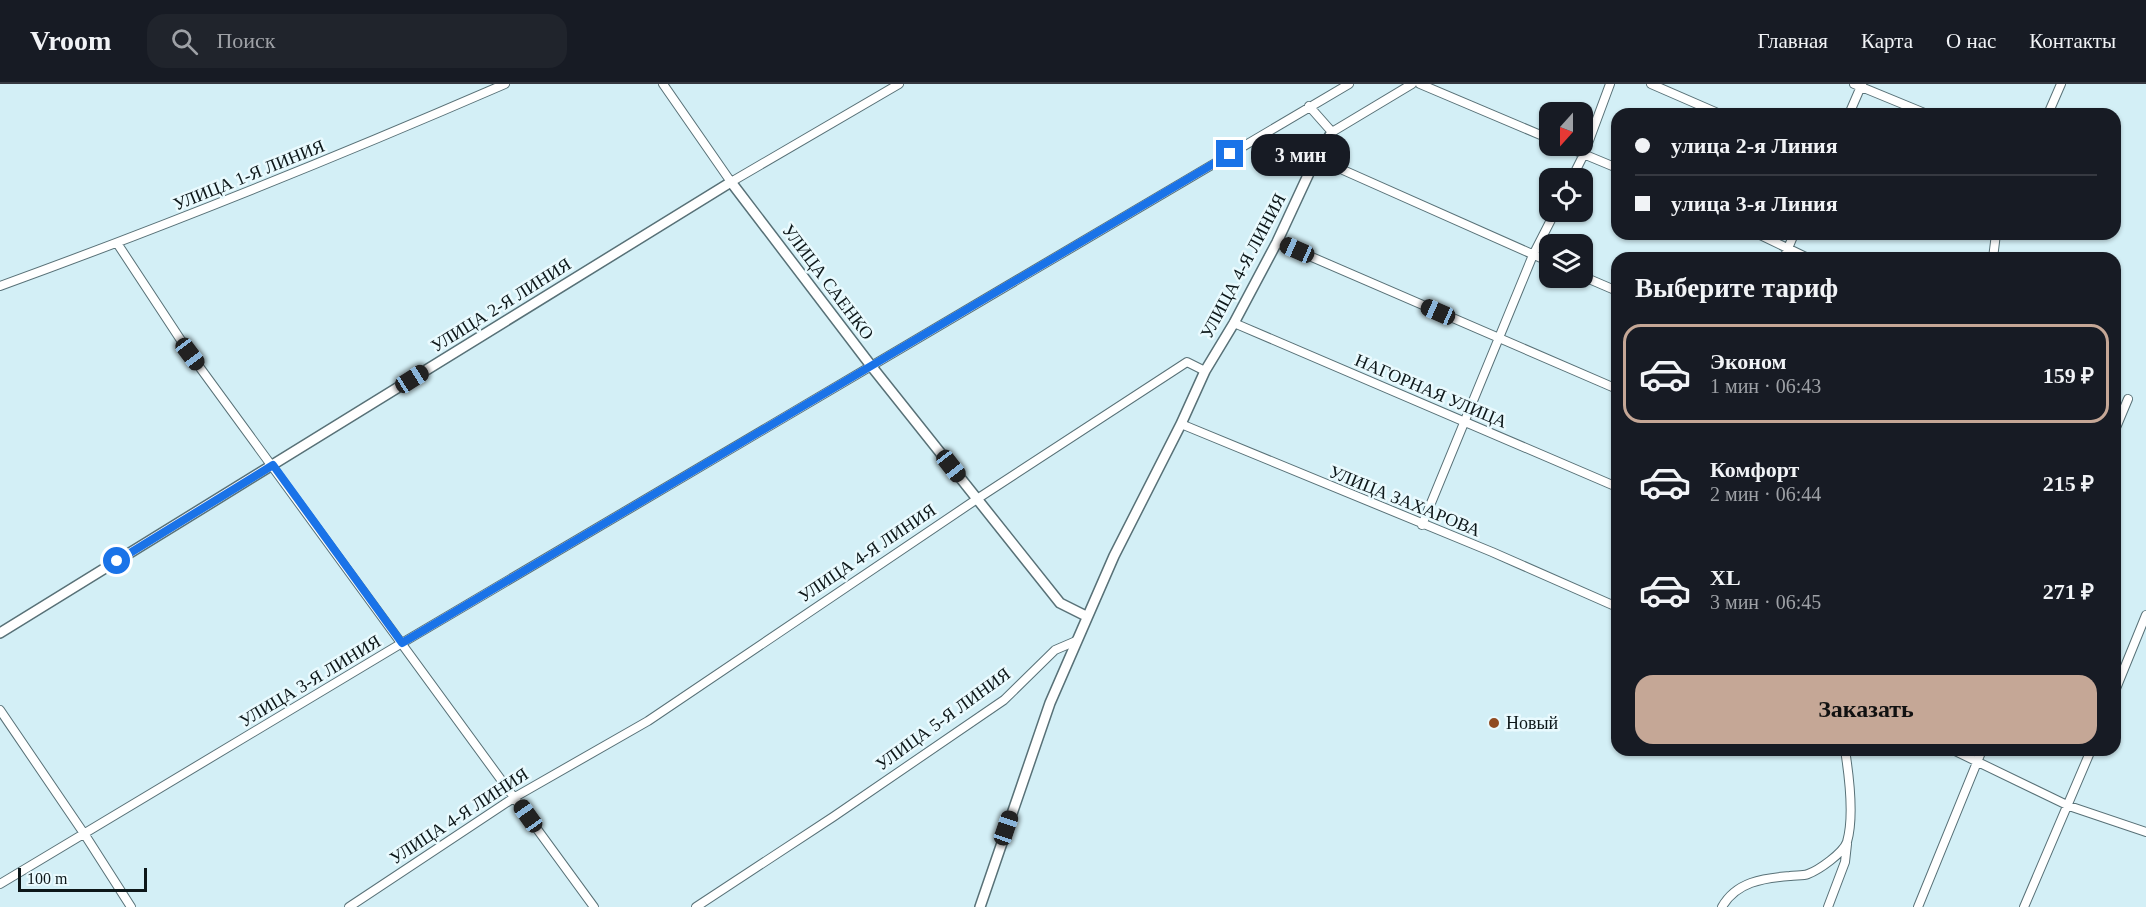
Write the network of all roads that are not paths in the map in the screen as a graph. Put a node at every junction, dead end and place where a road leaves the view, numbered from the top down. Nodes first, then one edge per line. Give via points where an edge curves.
1 (506, 84) edge
2 (663, 84) edge
3 (899, 84) edge
4 (1349, 84) edge
5 (1412, 84) edge
6 (1420, 84) edge
7 (1610, 84) edge
8 (1651, 84) edge
9 (2061, 84) edge
10 (1859, 85) edge
11 (1309, 106) junction
12 (1706, 108) edge
13 (1852, 108) edge
14 (1913, 108) edge
15 (2051, 108) edge
16 (1593, 130) edge
17 (1332, 132) junction
18 (1539, 134) edge
19 (1589, 156) edge
20 (1316, 158) junction
21 (1611, 165) edge
22 (731, 182) junction
23 (1550, 222) edge
24 (1770, 240) edge
25 (1791, 240) edge
26 (1277, 242) junction
27 (117, 243) junction
28 (1787, 249) junction
29 (1786, 252) edge
30 (1794, 252) edge
31 (1533, 255) junction
32 (1539, 257) edge
33 (1593, 281) edge
34 (0, 286) edge
35 (1611, 288) edge
36 (1234, 323) junction
37 (1499, 338) junction
38 (872, 367) junction
39 (1205, 371) junction
40 (1611, 386) edge
41 (2128, 399) dead end
42 (2121, 416) edge
43 (1466, 421) junction
44 (1181, 424) junction
45 (273, 465) junction
46 (1611, 484) edge
47 (977, 498) junction
48 (1422, 525) junction
49 (1611, 605) edge
50 (2146, 615) edge
51 (1086, 616) junction
52 (0, 633) edge
53 (1076, 641) junction
54 (402, 643) junction
55 (2121, 676) edge
56 (0, 710) edge
57 (1846, 756) edge
58 (1965, 756) edge
59 (1980, 756) edge
60 (2089, 756) edge
61 (1977, 762) junction
62 (515, 797) junction
63 (2068, 806) junction
64 (2146, 832) edge
65 (85, 835) junction
66 (1847, 844) junction
67 (0, 884) edge
68 (131, 907) edge
69 (349, 907) edge
70 (594, 907) edge
71 (696, 907) edge
72 (980, 907) edge
73 (1722, 907) edge
74 (1828, 907) edge
75 (1918, 907) edge
76 (2024, 907) edge

1 - 27 street, УЛИЦА 1-Я ЛИНИЯ via 366,145
2 - 22 street
3 - 22 street, УЛИЦА 2-Я ЛИНИЯ
4 - 11 street, УЛИЦА 3-Я ЛИНИЯ
5 - 17 street
6 - 18 street
7 - 16 street
8 - 12 street
9 - 15 street
10 - 13 street
10 - 14 street
11 - 17 street
11 - 38 street, УЛИЦА 3-Я ЛИНИЯ
17 - 20 street, УЛИЦА 4-Я ЛИНИЯ
19 - 21 street
20 - 26 street, УЛИЦА 4-Я ЛИНИЯ
20 - 31 street
22 - 38 street, УЛИЦА САЕНКО
22 - 45 street, УЛИЦА 2-Я ЛИНИЯ
23 - 31 street
24 - 28 street
25 - 28 street
26 - 36 street, УЛИЦА 4-Я ЛИНИЯ
26 - 37 street
27 - 34 street, УЛИЦА 1-Я ЛИНИЯ
27 - 45 street via 190,354
28 - 29 street
28 - 30 street
31 - 32 street
31 - 37 street
33 - 35 street
36 - 39 street, УЛИЦА 4-Я ЛИНИЯ
36 - 43 street, НАГОРНАЯ УЛИЦА
37 - 40 street
37 - 43 street
38 - 47 street, УЛИЦА САЕНКО
38 - 54 street, УЛИЦА 3-Я ЛИНИЯ
39 - 44 street
39 - 47 street, УЛИЦА 4-Я ЛИНИЯ via 1187,362
41 - 42 street
43 - 46 street, НАГОРНАЯ УЛИЦА
43 - 48 street
44 - 48 street, УЛИЦА ЗАХАРОВА
44 - 51 street
45 - 52 street, УЛИЦА 2-Я ЛИНИЯ
45 - 54 street
47 - 51 street, УЛИЦА САЕНКО via 1060,603
47 - 62 street, УЛИЦА 4-Я ЛИНИЯ via 648,721
48 - 49 street, УЛИЦА ЗАХАРОВА
50 - 55 street
51 - 53 street
53 - 71 street, УЛИЦА 5-Я ЛИНИЯ via 1055,650 1004,700
53 - 72 street via 1050,703
54 - 62 street
54 - 65 street, УЛИЦА 3-Я ЛИНИЯ
56 - 65 street
57 - 66 street via 1850,781
58 - 61 street
59 - 61 street
60 - 63 street
61 - 63 street
61 - 75 street
62 - 69 street, УЛИЦА 4-Я ЛИНИЯ
62 - 70 street
63 - 64 street
63 - 76 street
65 - 67 street, УЛИЦА 3-Я ЛИНИЯ
65 - 68 street
66 - 73 street via 1808,874 1771,877 1736,889
66 - 74 street via 1845,862

